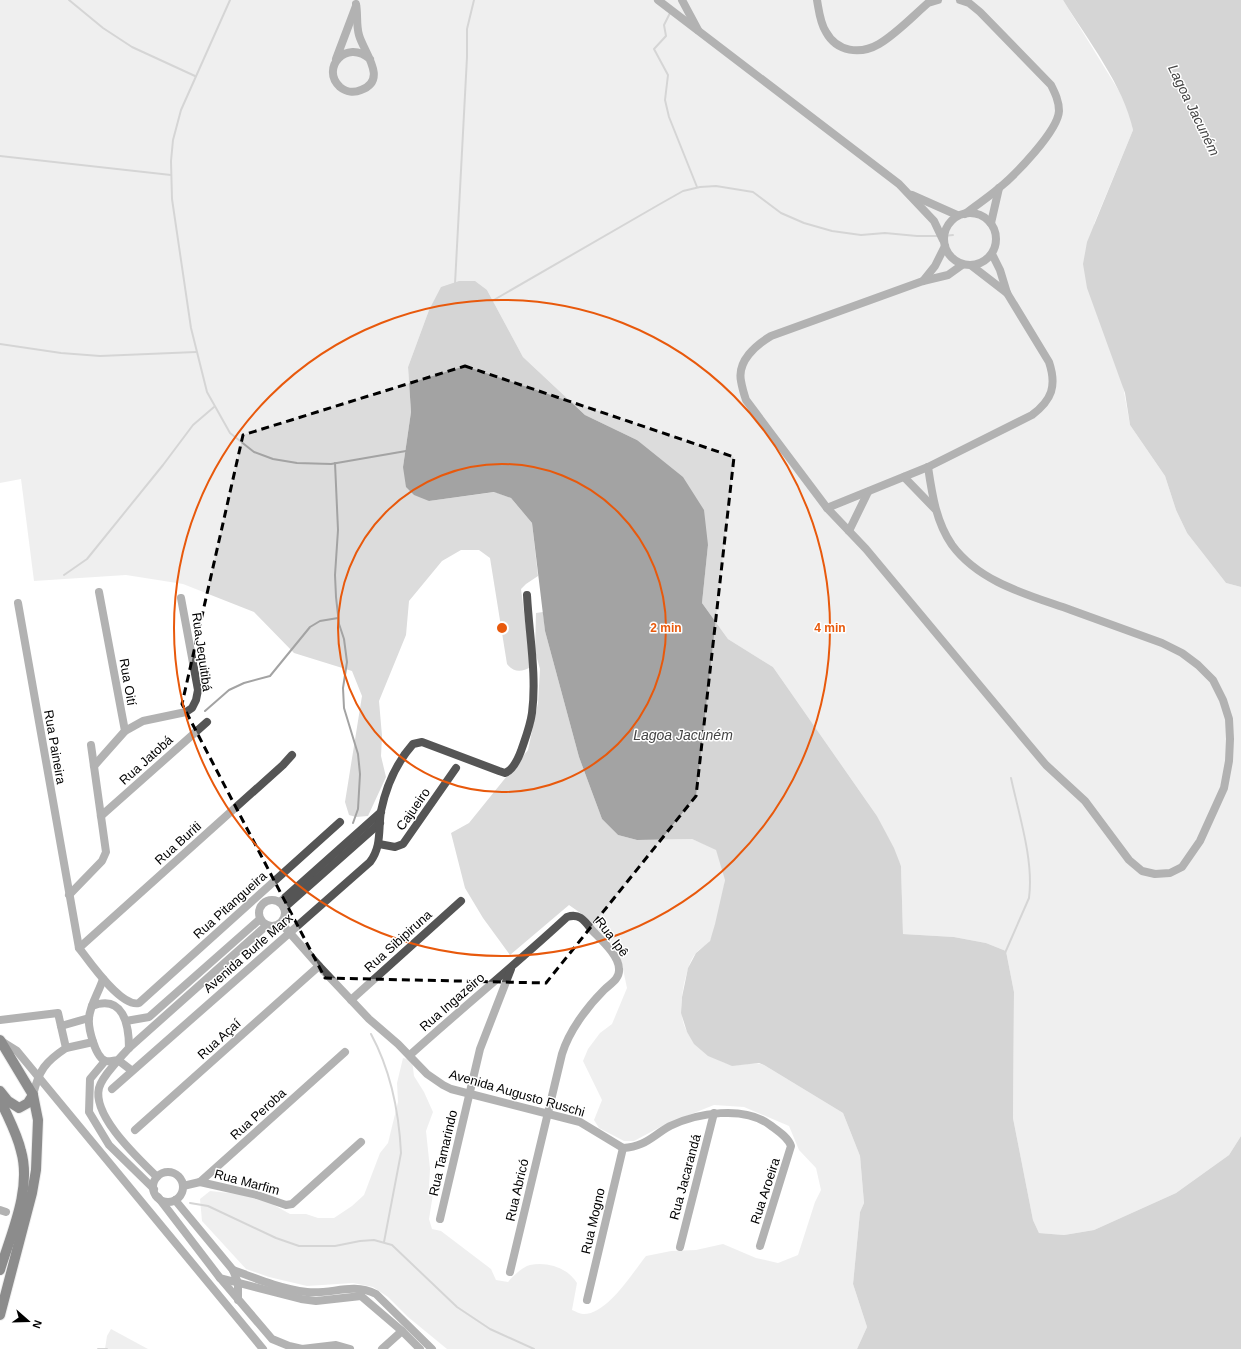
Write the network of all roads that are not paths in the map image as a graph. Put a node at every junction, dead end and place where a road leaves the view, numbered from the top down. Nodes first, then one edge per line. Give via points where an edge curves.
1 (658, 0) edge
2 (682, 0) edge
3 (817, 0) edge
4 (938, 0) edge
5 (960, 0) edge
6 (357, 2) edge
7 (700, 33) junction
8 (370, 59) junction
9 (335, 64) junction
10 (999, 188) junction
11 (909, 194) junction
12 (961, 215) junction
13 (991, 223) junction
14 (944, 243) junction
15 (992, 254) junction
16 (962, 265) junction
17 (972, 266) junction
18 (923, 280) junction
19 (1007, 293) junction
20 (928, 467) junction
21 (904, 477) junction
22 (868, 492) junction
23 (828, 508) junction
24 (934, 509) junction
25 (849, 531) junction
26 (100, 592) dead end
27 (527, 595) dead end
28 (181, 598) dead end
29 (18, 603) dead end
30 (207, 722) dead end
31 (125, 731) junction
32 (91, 745) dead end
33 (292, 755) dead end
34 (94, 766) junction
35 (456, 768) dead end
36 (381, 812) junction
37 (101, 816) junction
38 (340, 822) dead end
39 (380, 823) junction
40 (379, 844) junction
41 (69, 895) junction
42 (258, 896) junction
43 (461, 901) dead end
44 (264, 902) junction
45 (282, 905) junction
46 (260, 919) junction
47 (281, 923) junction
48 (267, 925) junction
49 (289, 933) junction
50 (79, 948) junction
51 (319, 966) junction
52 (511, 969) junction
53 (103, 979) junction
54 (99, 993) junction
55 (351, 1000) junction
56 (107, 1002) junction
57 (92, 1006) junction
58 (89, 1018) junction
59 (0, 1020) edge
60 (126, 1021) junction
61 (60, 1026) junction
62 (0, 1041) edge
63 (93, 1042) junction
64 (66, 1048) junction
65 (129, 1048) junction
66 (345, 1052) dead end
67 (410, 1055) junction
68 (118, 1060) junction
69 (106, 1061) junction
70 (131, 1070) junction
71 (37, 1077) junction
72 (112, 1089) dead end
73 (0, 1091) edge
74 (469, 1093) junction
75 (33, 1095) junction
76 (0, 1099) edge
77 (714, 1113) junction
78 (548, 1114) junction
79 (135, 1130) dead end
80 (361, 1142) dead end
81 (623, 1148) junction
82 (157, 1177) junction
83 (200, 1182) junction
84 (183, 1186) junction
85 (154, 1189) junction
86 (158, 1197) junction
87 (175, 1200) junction
88 (440, 1219) dead end
89 (760, 1246) dead end
90 (680, 1247) dead end
91 (0, 1270) edge
92 (233, 1270) junction
93 (510, 1272) dead end
94 (220, 1278) junction
95 (238, 1283) junction
96 (238, 1300) junction
97 (587, 1300) dead end
98 (0, 1314) edge
99 (402, 1331) junction
100 (263, 1349) edge
101 (350, 1349) edge
102 (382, 1349) edge
103 (420, 1349) edge
104 (432, 1349) edge

1 - 7 street
2 - 7 street
3 - 4 street via 820,18 831,40 840,47 856,51 867,50 880,44 928,3
5 - 10 street via 969,3 980,12 1051,85 1057,97 1059,111 1056,125
6 - 8 street via 359,36
6 - 9 street
7 - 11 street
8 - 9 street via 364,53 347,52 340,56
8 - 9 street via 374,67 371,83 356,92 340,87 334,76
10 - 12 street
10 - 13 street
11 - 12 street
11 - 14 street via 934,221
12 - 13 street via 972,213 982,216
12 - 14 street via 946,229
13 - 15 street via 996,233 996,244
14 - 16 street via 953,260
14 - 18 street via 935,266
15 - 17 street via 984,262
15 - 19 street
16 - 17 street
16 - 18 street via 948,275
17 - 19 street
18 - 23 street via 771,336 759,343 743,365 740,380 746,400
19 - 20 street via 1049,362 1053,374 1050,398 1032,415
20 - 21 street
20 - 24 street
21 - 22 street
21 - 24 street
22 - 23 street
22 - 25 street
23 - 25 street
24 - 25 street via 952,544 966,560 983,573 1015,590 1182,653 1213,680 1229,719 1229,761 1224,788 1200,841 1182,867 1170,873 1155,874 1142,871 1129,860 1085,801 1046,765
26 - 31 street, Rua Oití
27 - 36 street, Avenida Burle Marx via 533,687 532,713 529,730 517,760 505,773 417,742 408,750 396,769
28 - 31 street, Rua Jequitibá via 198,690 196,700 192,708 186,712 143,720
29 - 41 street, Rua Paineira
30 - 37 street, Rua Jatobá
31 - 34 street
32 - 34 street
33 - 50 street, Rua Buriti
34 - 37 street
35 - 40 street, Cajueiro via 403,844 396,847
36 - 39 street, Avenida Burle Marx
36 - 45 street, Avenida Burle Marx
37 - 41 street via 106,852 102,861
38 - 42 street, Rua Pitangueira
39 - 40 street, Avenida Burle Marx
39 - 45 street, Avenida Burle Marx
40 - 49 street, Avenida Burle Marx via 370,862
41 - 50 street, Rua Paineira
42 - 44 street
42 - 53 street, Rua Pitangueira via 139,1002 135,1004 125,1000
43 - 55 street, Rua Sibipiruna
44 - 45 street via 272,900
44 - 46 street via 259,910
45 - 47 street via 285,914
46 - 48 street
46 - 60 street, Avenida Burle Marx via 149,1017
47 - 48 street via 275,926
47 - 49 street, Avenida Augusto Ruschi
48 - 65 street, Avenida Burle Marx
49 - 51 street, Avenida Augusto Ruschi
49 - 70 street, Avenida Burle Marx
50 - 53 street
51 - 55 street, Avenida Augusto Ruschi
51 - 79 street, Rua Açaí
52 - 67 street, Rua Ingazeiro
52 - 74 street, Rua Tamarindo via 480,1049
52 - 78 street, Rua Ipê via 572,915 582,918 616,958 620,968 617,978 591,1005 565,1044
53 - 54 street
54 - 56 street
54 - 57 street
55 - 67 street, Avenida Augusto Ruschi
56 - 57 street
56 - 60 street via 118,1008
57 - 58 street
58 - 61 street
58 - 63 street
59 - 61 street via 58,1013
60 - 65 street
61 - 64 street
62 - 71 street via 17,1051
62 - 75 main road
63 - 64 street
63 - 69 street via 101,1058
64 - 71 street via 47,1062
65 - 68 street, Avenida Burle Marx
66 - 83 street, Rua Peroba
67 - 74 street, Avenida Augusto Ruschi via 427,1074 443,1085
68 - 69 street
68 - 70 street
68 - 82 street, Avenida Burle Marx via 99,1086 99,1105 108,1122
69 - 85 street via 90,1079 90,1112 109,1145
70 - 72 street, Avenida Burle Marx
71 - 75 street
71 - 100 street
73 - 75 main road via 8,1101 19,1108 28,1103
74 - 78 street, Avenida Augusto Ruschi
74 - 88 street, Rua Tamarindo
75 - 98 main road via 38,1120 35,1178
76 - 91 main road via 21,1150 25,1169 21,1196
77 - 81 street via 670,1126 642,1144
77 - 89 street, Rua Aroeira via 755,1117 783,1135 790,1143 791,1152
77 - 90 street, Rua Jacarandá
78 - 81 street, Avenida Augusto Ruschi via 580,1122
78 - 93 street, Rua Abricó
80 - 83 street, Rua Marfim via 292,1204 286,1205 242,1191
81 - 97 street, Rua Mogno
82 - 84 street via 165,1172 175,1174
82 - 85 street
83 - 84 street, Rua Peroba
84 - 87 street via 181,1194
85 - 86 street
86 - 87 street via 163,1200
86 - 94 street
87 - 92 street
92 - 95 street
92 - 104 street via 283,1288 309,1292 365,1289 376,1294
94 - 95 street
94 - 96 street
95 - 96 street
95 - 99 street via 301,1299 361,1296
96 - 101 street via 272,1339 302,1349 336,1345
99 - 102 street
99 - 103 street

